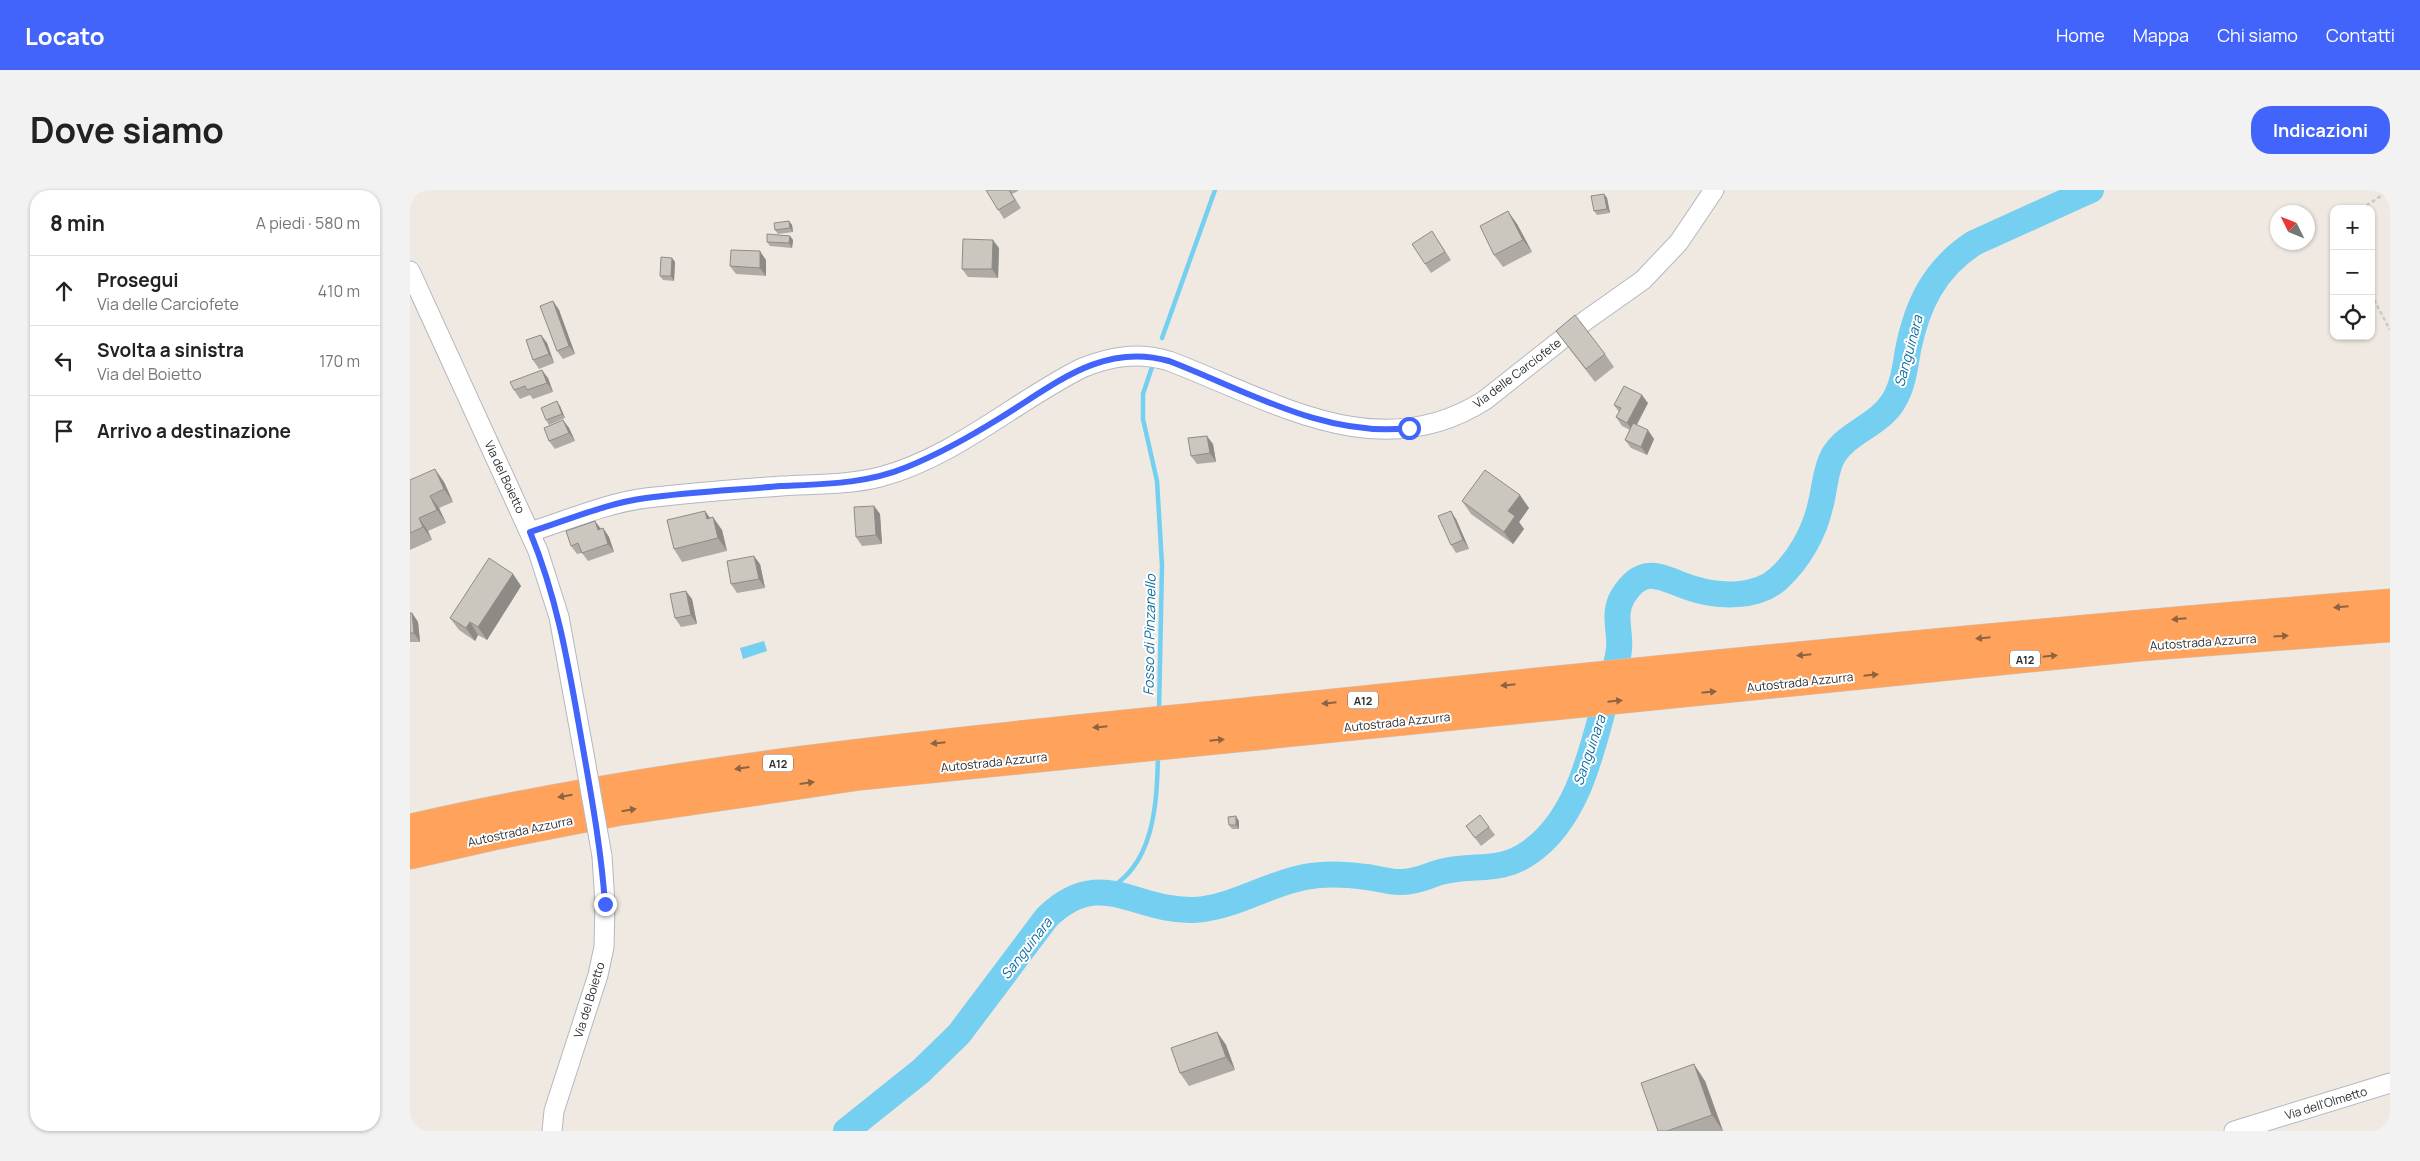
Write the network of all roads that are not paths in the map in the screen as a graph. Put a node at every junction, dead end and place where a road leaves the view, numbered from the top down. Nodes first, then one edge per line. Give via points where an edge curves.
1 (1714, 190) edge
2 (410, 271) edge
3 (530, 532) junction
4 (2390, 603) edge
5 (2390, 628) edge
6 (1158, 734) junction
7 (410, 828) edge
8 (410, 855) edge
9 (2390, 1083) edge
10 (552, 1131) edge
11 (2234, 1131) edge

1 - 3 street, Via delle Carciofete via 1679,242 1643,280 1585,321 1492,395 1472,408 1440,421 1393,430 1355,429 1272,403 1169,361 1131,355 1082,368 954,444 879,477 834,484 645,498
2 - 3 street, Via del Boietto
3 - 10 street, Via del Boietto, bridge via 559,618 602,856 605,904 604,947 598,975 554,1111
4 -> 6 highway, Autostrada Azzurra / A12 via 2137,623 1557,680
6 -> 5 highway, Autostrada Azzurra / A12 via 1549,708 2141,647
6 -> 7 highway, Autostrada Azzurra / A12 via 860,752 549,799
8 -> 6 highway, Autostrada Azzurra / A12 via 567,821 716,796
9 - 11 street, Via dell'Olmetto

